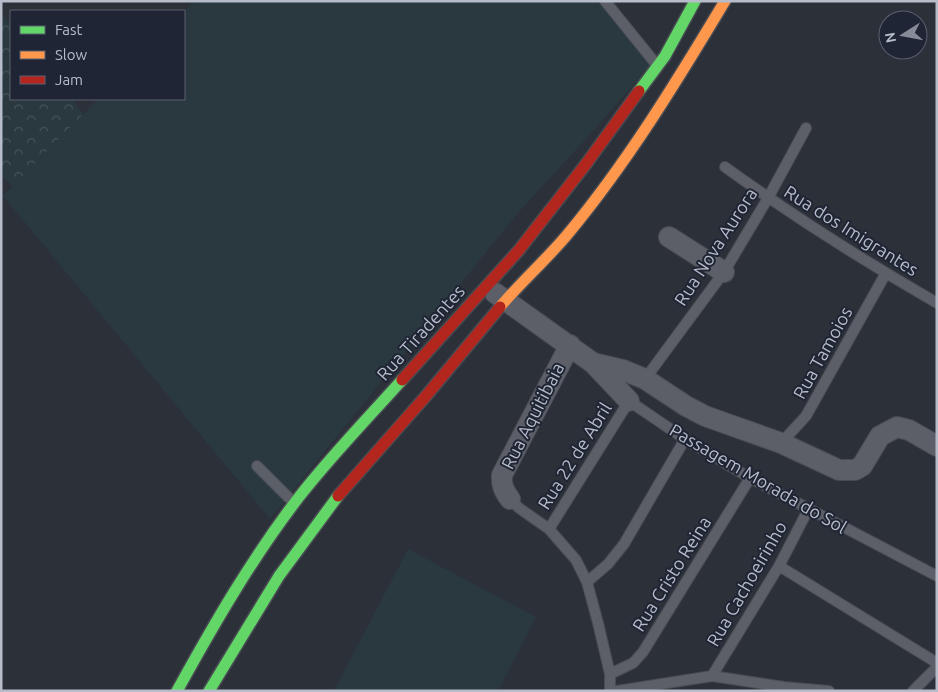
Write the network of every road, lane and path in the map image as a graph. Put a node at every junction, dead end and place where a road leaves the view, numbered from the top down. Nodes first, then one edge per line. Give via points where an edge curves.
1 (605, 1) edge
2 (695, 1) edge
3 (725, 1) edge
4 (657, 65) junction
5 (676, 80) junction
6 (806, 128) dead end
7 (725, 167) dead end
8 (768, 198) junction
9 (669, 237) dead end
10 (724, 272) junction
11 (886, 273) junction
12 (487, 286) junction
13 (505, 301) junction
14 (937, 303) edge
15 (570, 345) junction
16 (593, 363) junction
17 (645, 379) junction
18 (629, 401) junction
19 (367, 419) junction
20 (389, 439) junction
21 (685, 439) junction
22 (781, 443) junction
23 (937, 446) edge
24 (257, 466) dead end
25 (750, 478) junction
26 (510, 500) joint
27 (294, 502) junction
28 (809, 508) junction
29 (309, 520) junction
30 (280, 521) junction
31 (549, 528) junction
32 (296, 538) junction
33 (779, 566) junction
34 (937, 576) edge
35 (587, 582) junction
36 (937, 663) edge
37 (937, 667) edge
38 (610, 674) junction
39 (712, 676) junction
40 (183, 688) edge
41 (209, 691) edge
42 (610, 691) edge
43 (617, 691) edge
44 (829, 691) edge
45 (913, 691) edge

1 - 4 lane
2 - 4 street, Rua Tiradentes
3 - 5 street
4 - 5 street
4 - 12 street, Rua Tiradentes via 586,164
5 - 13 street via 620,165 567,235
6 - 8 lane, Rua Nova Aurora
7 - 8 lane, Rua dos Imigrantes
8 - 10 lane, Rua Nova Aurora
8 - 11 lane, Rua dos Imigrantes
9 - 10 street
10 - 17 lane, Rua Nova Aurora
11 - 14 lane, Rua dos Imigrantes
11 - 22 lane, Rua Tamoios via 806,416
12 - 13 street, Passagem Morada do Sol
12 - 19 street, Rua Tiradentes
13 - 15 street, Passagem Morada do Sol
13 - 20 street
15 - 16 street, Passagem Morada do Sol
15 - 26 street, Rua Aquitibaia via 502,475 501,483
16 - 17 street, Passagem Morada do Sol
16 - 18 street, Passagem Morada do Sol
17 - 22 street, Passagem Morada do Sol via 705,416
18 - 21 lane, Passagem Morada do Sol
18 - 31 lane, Rua 22 de Abril
19 - 20 street
19 - 27 street, Rua Tiradentes
20 - 29 street via 333,502
21 - 25 lane, Passagem Morada do Sol
21 - 35 lane via 624,544
22 - 23 street, Passagem Morada do Sol via 839,470 855,470 862,466 880,436 897,427
24 - 27 lane
25 - 28 lane, Passagem Morada do Sol
25 - 38 lane, Rua Cristo Reina via 642,652 633,663
26 - 31 lane, Rua Aquitibaia
27 - 29 street
27 - 30 street, Rua Tiradentes
28 - 33 lane, Rua Cachoeirinho
28 - 34 lane, Passagem Morada do Sol
29 - 32 street
30 - 32 street
30 - 40 street, Rua Tiradentes via 210,631
31 - 35 lane, Rua Aquitibaia via 576,560
32 - 41 street via 274,584
33 - 36 lane
33 - 39 lane, Rua Cachoeirinho
35 - 38 lane, Rua Aquitibaia
37 - 45 lane
38 - 42 lane, Rua Aquitibaia
39 - 43 lane
39 - 44 lane

